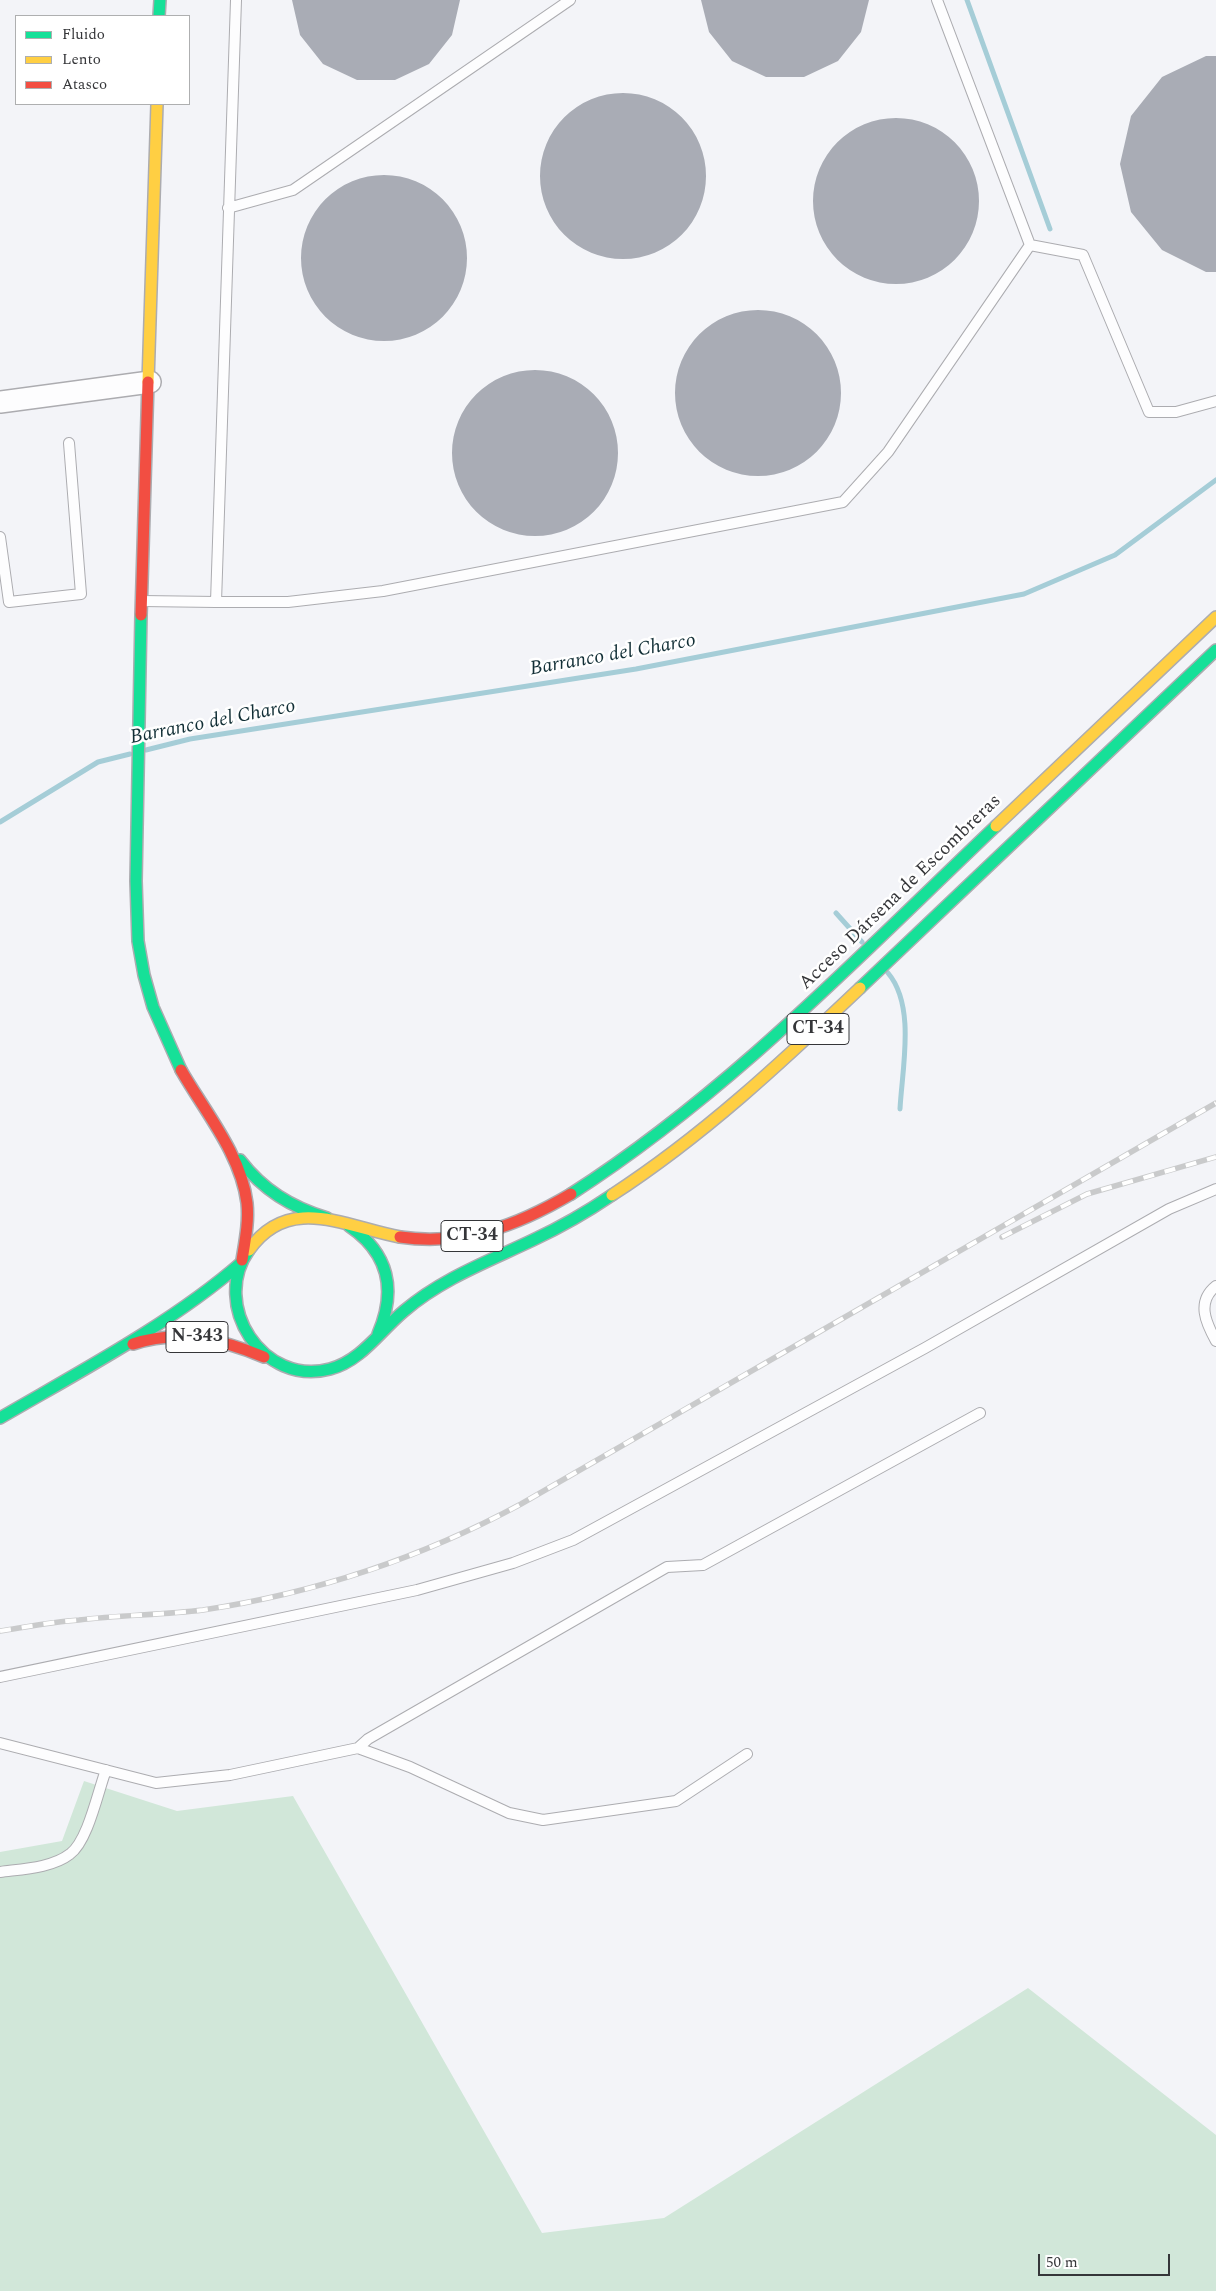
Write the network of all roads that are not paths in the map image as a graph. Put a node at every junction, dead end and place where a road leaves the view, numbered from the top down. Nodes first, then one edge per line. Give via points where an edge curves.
1 (160, 0) edge
2 (236, 0) edge
3 (570, 0) edge
4 (937, 0) edge
5 (160, 15) edge
6 (157, 105) edge
7 (228, 208) junction
8 (1030, 245) junction
9 (150, 382) junction
10 (1216, 401) edge
11 (0, 402) edge
12 (69, 443) dead end
13 (0, 537) edge
14 (141, 601) junction
15 (216, 602) junction
16 (1216, 617) edge
17 (1216, 650) edge
18 (219, 1130) junction
19 (1216, 1189) edge
20 (330, 1219) junction
21 (342, 1223) junction
22 (242, 1261) junction
23 (1216, 1286) edge
24 (1216, 1341) edge
25 (372, 1344) junction
26 (113, 1352) junction
27 (278, 1364) junction
28 (980, 1413) dead end
29 (0, 1418) edge
30 (0, 1677) edge
31 (0, 1743) edge
32 (358, 1748) junction
33 (747, 1754) dead end
34 (106, 1770) junction
35 (0, 1872) edge

1 - 5 main road
2 - 7 lane
3 - 7 lane via 293,190
4 - 8 lane
6 - 9 main road
7 - 15 lane
8 - 10 lane via 1083,255 1149,412 1176,412
8 - 15 lane via 888,452 843,502 383,591 288,602
9 - 11 street
9 - 14 main road
12 - 13 lane via 81,594 9,602
14 - 15 lane
14 - 18 main road via 138,942 152,1006 182,1072
16 - 21 main road, Acceso Dársena de Escombreras / CT-34 via 772,1039 683,1117 621,1163 525,1220 485,1234 420,1240
17 - 25 main road, Acceso Dársena de Escombreras / CT-34 via 795,1050 698,1135 634,1182 580,1215 428,1293 405,1310
18 - 20 main road via 244,1166 271,1193 307,1212
18 - 22 main road via 239,1169 248,1199 248,1229
19 - 30 lane via 1169,1209 925,1348 574,1540 513,1564 417,1590
20 - 21 main road, Acceso Dársena de Escombreras / CT-34
20 - 22 main road, Acceso Dársena de Escombreras / CT-34 via 298,1218 275,1226 256,1241
21 - 25 main road, Acceso Dársena de Escombreras / CT-34 via 369,1242 386,1272 387,1310 384,1323
22 - 26 main road, N-343 via 218,1283
22 - 27 main road, Acceso Dársena de Escombreras / CT-34 via 234,1285 239,1322 262,1354
23 - 24 lane via 1209,1292 1203,1311
25 - 27 main road, Acceso Dársena de Escombreras / CT-34 via 352,1360 331,1369 310,1371
26 - 27 main road, N-343 via 162,1337 202,1338 236,1345
26 - 29 main road, N-343
28 - 32 lane via 703,1565 667,1567 368,1739
31 - 34 lane
32 - 33 lane via 410,1767 509,1813 543,1820 676,1800
32 - 34 lane via 230,1775 156,1783
34 - 35 lane via 82,1839 71,1854 46,1865

